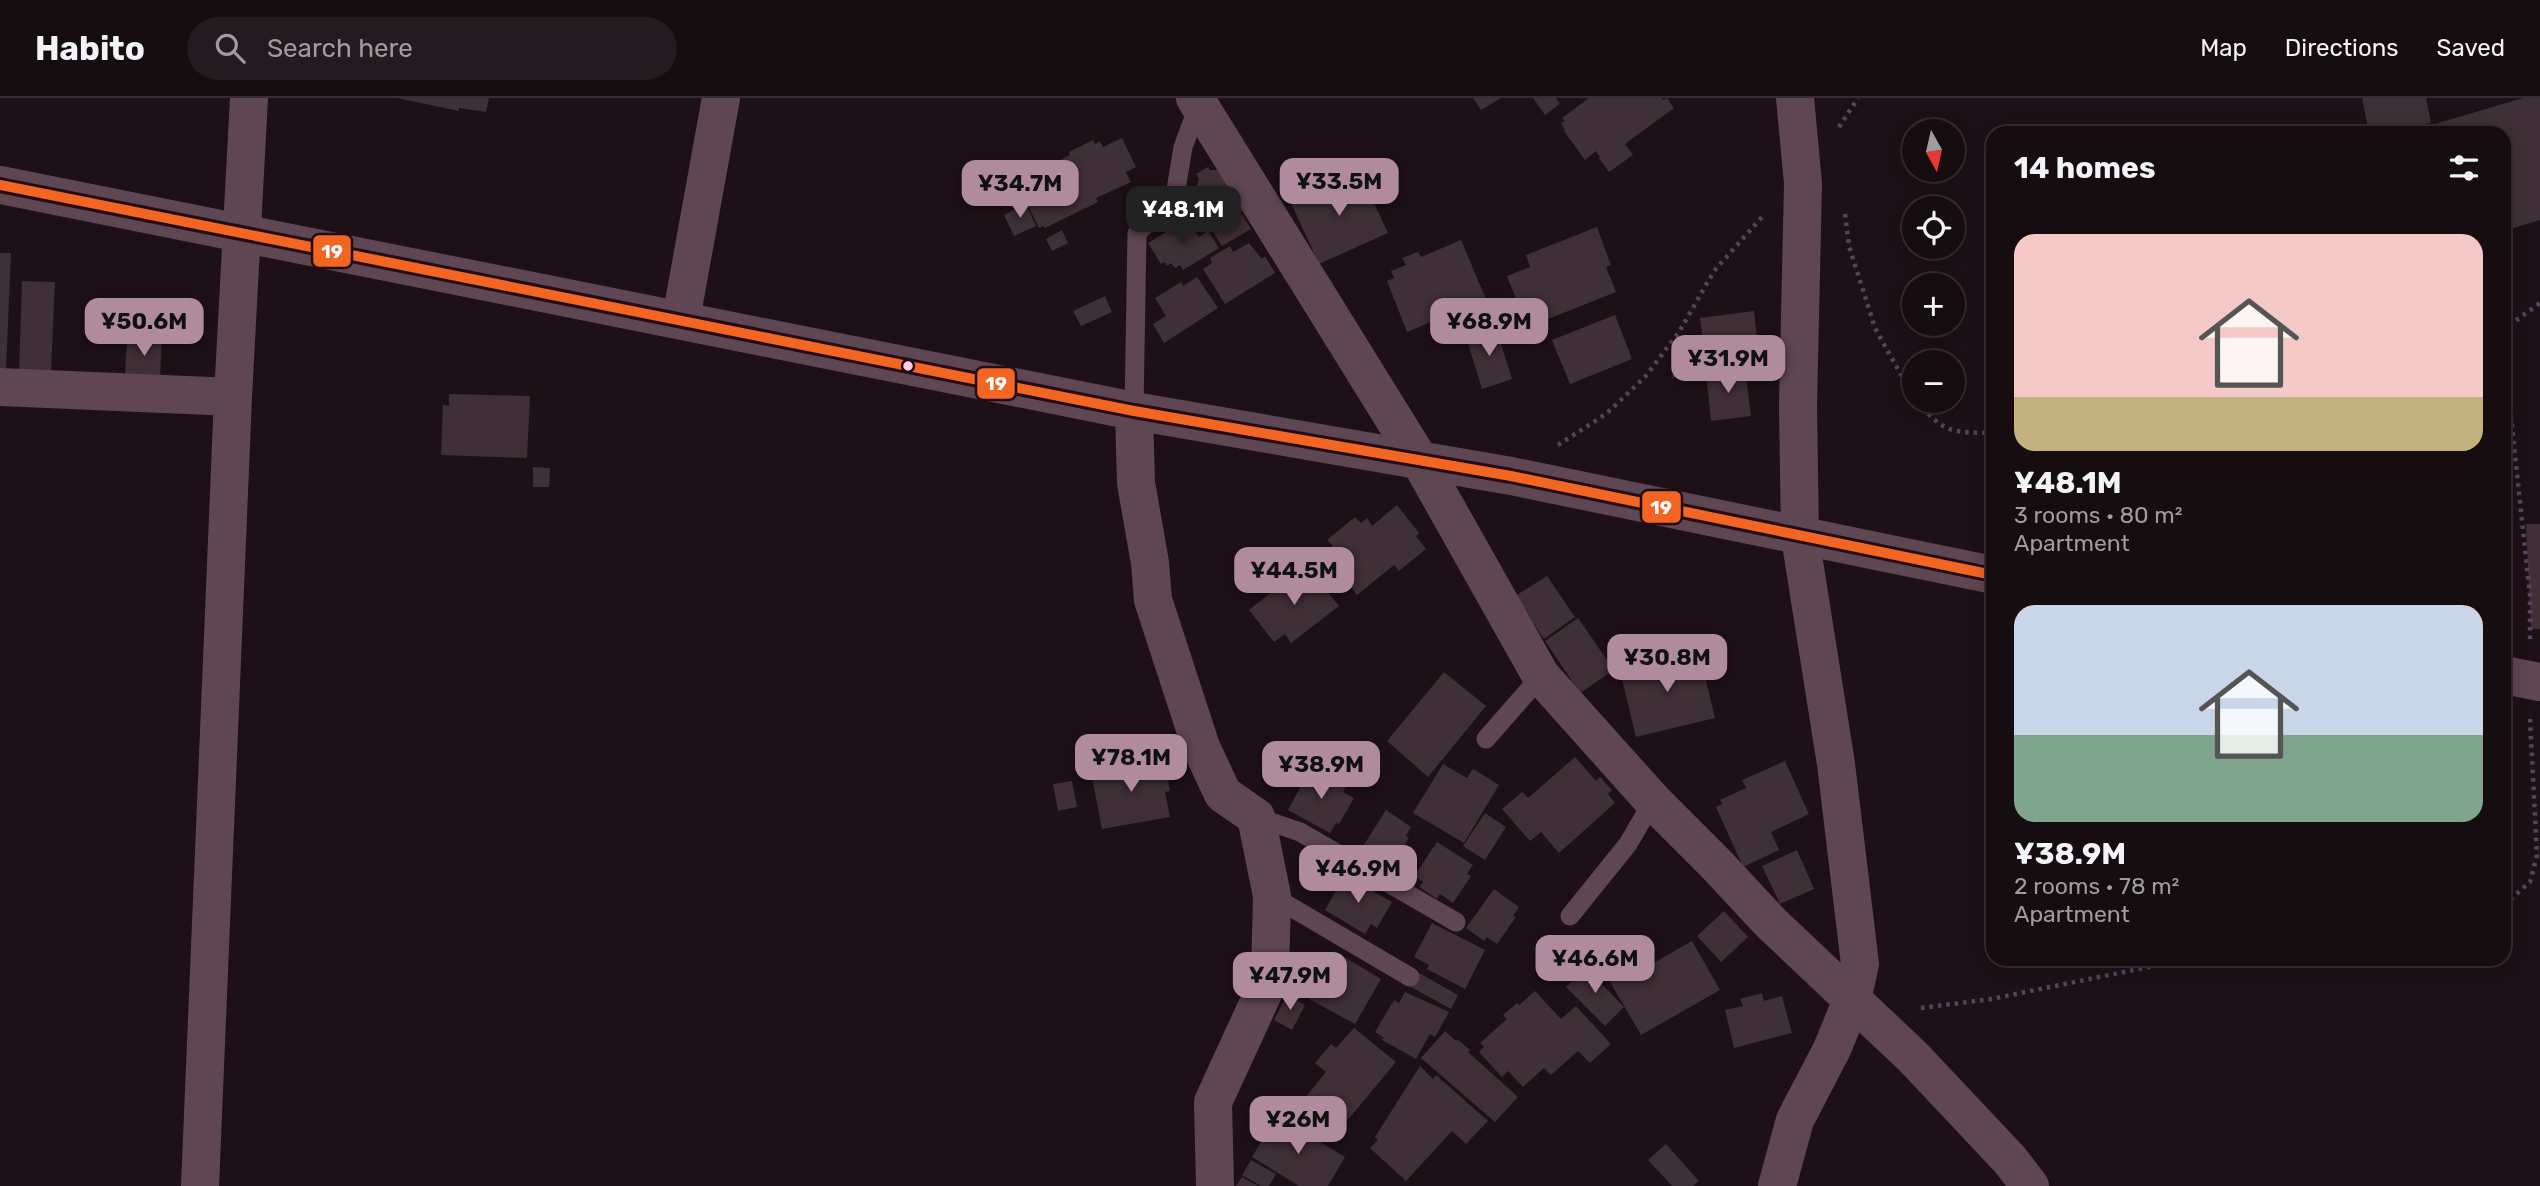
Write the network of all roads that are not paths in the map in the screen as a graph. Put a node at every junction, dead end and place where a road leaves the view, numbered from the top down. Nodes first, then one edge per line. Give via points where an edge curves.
1 (249, 98) edge
2 (721, 98) edge
3 (1795, 98) edge
4 (1197, 101) edge
5 (0, 185) edge
6 (243, 232) junction
7 (681, 319) junction
8 (0, 387) edge
9 (233, 397) junction
10 (1134, 411) junction
11 (1420, 461) junction
12 (1800, 537) junction
13 (1986, 574) edge
14 (1541, 676) junction
15 (1486, 739) dead end
16 (1653, 801) junction
17 (1256, 817) junction
18 (1272, 896) junction
19 (1570, 916) dead end
20 (1456, 922) dead end
21 (1410, 977) dead end
22 (1859, 1006) junction
23 (200, 1186) edge
24 (1215, 1186) edge
25 (1777, 1186) edge
26 (2030, 1186) edge

1 - 6 street
2 - 7 street
3 - 12 street via 1803,183
4 - 10 lane via 1175,196 1137,233
4 - 11 street
5 - 6 street
6 - 7 street
6 - 9 street
7 - 10 street
8 - 9 street
9 - 23 street
10 - 11 street
10 - 17 street via 1136,484 1153,600 1200,747 1223,794
11 - 12 street
11 - 14 street
12 - 13 street
12 - 22 street via 1853,897
14 - 15 lane
14 - 16 street
16 - 19 lane via 1628,844
16 - 22 street
17 - 18 street
17 - 20 lane via 1300,832
18 - 21 lane
18 - 24 street via 1270,978 1213,1101
22 - 25 street via 1795,1120
22 - 26 street via 1913,1057

